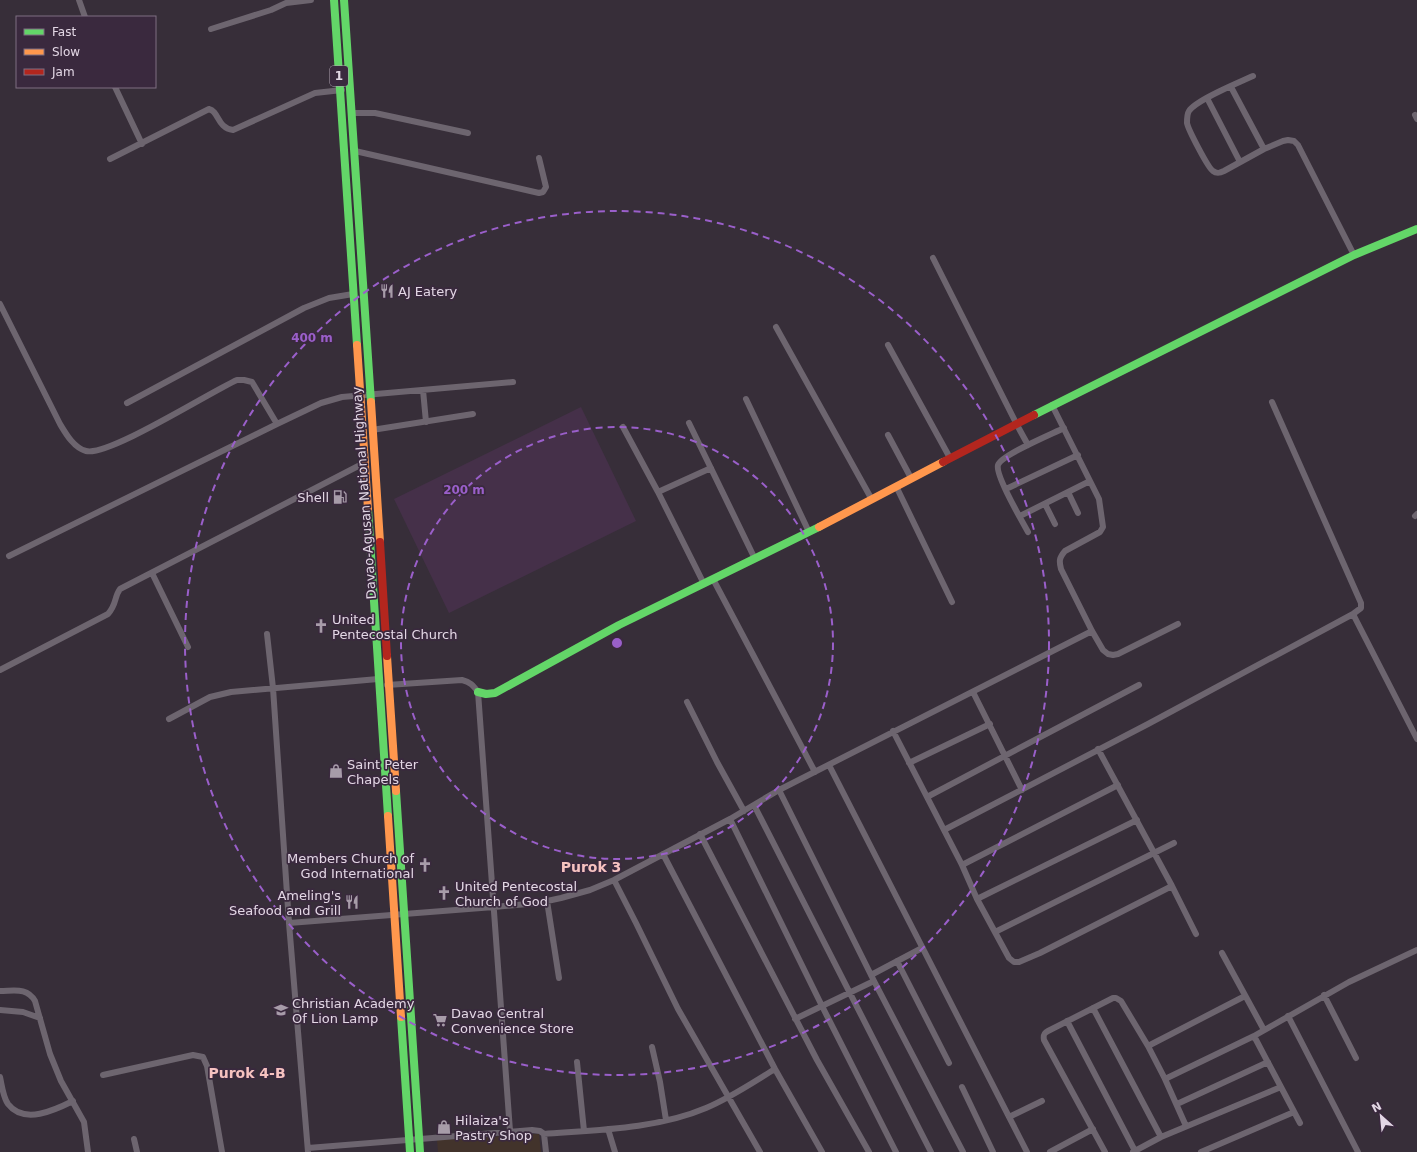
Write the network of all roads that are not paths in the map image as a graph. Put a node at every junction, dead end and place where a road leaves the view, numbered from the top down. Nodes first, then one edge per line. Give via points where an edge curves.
1 (79, 0) edge
2 (311, 0) edge
3 (334, 0) edge
4 (344, 0) edge
5 (85, 16) edge
6 (211, 29) dead end
7 (1254, 76) dead end
8 (1231, 87) junction
9 (115, 88) edge
10 (350, 89) junction
11 (339, 90) junction
12 (1207, 98) junction
13 (352, 113) junction
14 (468, 133) dead end
15 (142, 144) junction
16 (1264, 149) junction
17 (355, 151) junction
18 (539, 158) dead end
19 (110, 159) dead end
20 (1240, 162) junction
21 (1417, 229) edge
22 (1354, 255) junction
23 (933, 258) dead end
24 (361, 263) junction
25 (351, 264) junction
26 (353, 294) junction
27 (0, 304) edge
28 (776, 327) dead end
29 (888, 345) dead end
30 (514, 382) dead end
31 (423, 390) junction
32 (370, 395) junction
33 (360, 396) junction
34 (746, 400) dead end
35 (1272, 402) dead end
36 (127, 403) dead end
37 (1052, 405) junction
38 (473, 414) dead end
39 (426, 422) junction
40 (689, 423) dead end
41 (277, 424) junction
42 (1016, 425) junction
43 (622, 427) dead end
44 (1064, 428) junction
45 (372, 430) junction
46 (888, 435) dead end
47 (1028, 446) junction
48 (1078, 455) junction
49 (950, 458) junction
50 (364, 462) junction
51 (374, 462) junction
52 (711, 468) junction
53 (911, 478) junction
54 (1090, 481) junction
55 (896, 486) junction
56 (1006, 489) junction
57 (658, 492) junction
58 (1068, 492) junction
59 (871, 498) junction
60 (1045, 504) junction
61 (1078, 513) dead end
62 (1020, 516) junction
63 (1055, 524) dead end
64 (809, 532) junction
65 (1028, 532) dead end
66 (10, 556) dead end
67 (755, 559) junction
68 (152, 573) junction
69 (713, 579) junction
70 (704, 584) junction
71 (952, 602) dead end
72 (1353, 614) junction
73 (1178, 624) dead end
74 (1092, 632) junction
75 (267, 634) dead end
76 (188, 647) dead end
77 (0, 670) edge
78 (379, 683) junction
79 (389, 685) junction
80 (1140, 685) dead end
81 (273, 688) junction
82 (478, 692) junction
83 (973, 692) junction
84 (687, 702) dead end
85 (169, 719) dead end
86 (990, 724) junction
87 (893, 731) junction
88 (1417, 739) edge
89 (1098, 749) junction
90 (1006, 757) junction
91 (909, 763) junction
92 (829, 765) junction
93 (815, 772) junction
94 (1118, 785) junction
95 (778, 790) junction
96 (1022, 790) junction
97 (927, 798) junction
98 (754, 805) junction
99 (744, 811) junction
100 (730, 818) junction
101 (1137, 820) junction
102 (944, 830) junction
103 (700, 834) junction
104 (1174, 843) dead end
105 (1154, 852) junction
106 (662, 854) junction
107 (962, 865) junction
108 (614, 880) junction
109 (1172, 886) junction
110 (977, 899) junction
111 (547, 901) junction
112 (494, 907) junction
113 (405, 914) junction
114 (394, 915) junction
115 (289, 923) junction
116 (995, 932) junction
117 (1196, 934) dead end
118 (922, 948) junction
119 (1417, 950) edge
120 (1222, 953) dead end
121 (897, 961) junction
122 (559, 978) dead end
123 (872, 978) junction
124 (0, 990) edge
125 (849, 993) junction
126 (1324, 995) junction
127 (1245, 996) junction
128 (822, 1006) junction
129 (1093, 1008) junction
130 (0, 1010) edge
131 (1288, 1016) junction
132 (40, 1018) junction
133 (795, 1018) junction
134 (1068, 1021) junction
135 (1264, 1030) junction
136 (413, 1036) junction
137 (1254, 1036) junction
138 (402, 1037) junction
139 (1148, 1046) junction
140 (652, 1047) dead end
141 (1356, 1058) dead end
142 (577, 1062) dead end
143 (1268, 1062) junction
144 (950, 1063) dead end
145 (775, 1069) junction
146 (104, 1075) dead end
147 (0, 1077) edge
148 (1165, 1079) junction
149 (962, 1087) dead end
150 (1281, 1087) junction
151 (728, 1097) junction
152 (73, 1101) junction
153 (1042, 1101) dead end
154 (1177, 1104) junction
155 (1294, 1112) junction
156 (1009, 1117) junction
157 (666, 1120) junction
158 (1300, 1122) dead end
159 (1186, 1126) junction
160 (608, 1129) junction
161 (1093, 1129) junction
162 (510, 1131) junction
163 (584, 1131) junction
164 (544, 1134) junction
165 (1161, 1137) junction
166 (134, 1139) dead end
167 (420, 1139) junction
168 (409, 1140) junction
169 (308, 1150) edge
170 (1057, 1150) edge
171 (1137, 1151) edge
172 (88, 1152) edge
173 (136, 1152) edge
174 (222, 1152) edge
175 (410, 1152) edge
176 (420, 1152) edge
177 (546, 1152) edge
178 (615, 1152) edge
179 (760, 1152) edge
180 (822, 1152) edge
181 (869, 1152) edge
182 (896, 1152) edge
183 (930, 1152) edge
184 (963, 1152) edge
185 (994, 1152) edge
186 (1027, 1152) edge
187 (1050, 1152) edge
188 (1105, 1152) edge
189 (1200, 1152) edge
190 (1358, 1152) edge

1 - 5 street
2 - 6 street via 286,3
3 - 11 main road, Davao-Agusan National Highway / 1
4 - 10 main road, Davao-Agusan National Highway / 1
7 - 8 street
8 - 12 street
8 - 16 street
9 - 15 street
10 - 11 street
10 - 13 main road, Davao-Agusan National Highway / 1
11 - 15 street via 315,93 233,130 223,126 214,111 209,109
11 - 25 main road, Davao-Agusan National Highway / 1
12 - 20 street
12 - 20 street via 1189,110 1187,124 1207,164 1212,171 1218,173
13 - 14 street via 383,114
13 - 17 main road, Davao-Agusan National Highway / 1
15 - 19 street
16 - 20 street
16 - 22 street via 1283,141 1294,141
17 - 18 street via 539,193 546,187
17 - 24 main road, Davao-Agusan National Highway / 1
21 - 22 main road
22 - 37 main road
23 - 42 street
24 - 25 main road
24 - 32 main road, Davao-Agusan National Highway / 1
25 - 26 main road, Davao-Agusan National Highway / 1
26 - 33 main road, Davao-Agusan National Highway / 1
26 - 36 street via 329,298 304,308
27 - 41 street via 60,424 77,447 87,452 98,451 127,439 237,380 252,382
28 - 59 street
29 - 49 street
30 - 31 street
31 - 32 street
31 - 39 street
32 - 33 street
32 - 45 main road, Davao-Agusan National Highway / 1
33 - 41 street via 331,400
33 - 50 main road, Davao-Agusan National Highway / 1
34 - 64 street
35 - 72 street via 1361,603 1361,608
37 - 42 main road
37 - 44 street
38 - 39 street
39 - 45 street
40 - 52 street
41 - 66 street
42 - 47 street
42 - 49 main road
43 - 57 street
44 - 47 street
44 - 48 street
45 - 51 main road, Davao-Agusan National Highway / 1
46 - 53 street
47 - 56 street via 1005,456 998,465 997,471
48 - 54 street
48 - 56 street
49 - 53 main road
50 - 51 street
50 - 68 street
50 - 78 main road, Davao-Agusan National Highway / 1
51 - 79 main road, Davao-Agusan National Highway / 1
52 - 57 street
52 - 67 street
53 - 55 main road
54 - 58 street
54 - 74 street via 1099,499 1103,527 1100,532 1065,551 1059,562
55 - 59 main road
55 - 71 street
56 - 62 street
57 - 70 street
58 - 60 street
58 - 61 street
59 - 64 main road
60 - 62 street
60 - 63 street
62 - 65 street
64 - 67 main road
67 - 69 main road
68 - 76 street
68 - 77 street via 120,589 108,614
69 - 70 main road
69 - 93 street
70 - 82 main road via 619,625 495,693 483,695
72 - 88 street
72 - 89 street
73 - 74 street via 1112,655 1103,650
74 - 83 street
75 - 81 street
78 - 79 street
78 - 81 street
78 - 114 main road, Davao-Agusan National Highway / 1
79 - 82 street via 462,680 472,684
79 - 113 main road, Davao-Agusan National Highway / 1
80 - 90 street
81 - 85 street via 220,694
81 - 115 street
82 - 112 street
83 - 86 street
83 - 87 street
84 - 99 street
86 - 90 street
86 - 91 street
87 - 91 street
87 - 92 street
89 - 94 street
89 - 96 street
90 - 96 street
90 - 97 street
91 - 97 street
92 - 93 street
92 - 118 street
93 - 95 street
94 - 101 street
94 - 107 street
95 - 98 street
95 - 123 street
96 - 102 street
97 - 102 street
98 - 99 street
98 - 125 street
99 - 100 street
100 - 103 street
100 - 128 street
101 - 105 street
101 - 110 street
102 - 107 street
103 - 106 street
103 - 133 street
104 - 105 street
105 - 109 street
105 - 116 street
106 - 108 street
106 - 145 street
107 - 110 street
108 - 111 street via 590,890
108 - 151 street via 678,1009
109 - 116 street via 1019,962 1010,961
109 - 117 street
110 - 116 street
111 - 112 street
111 - 122 street
112 - 113 street
112 - 162 street
113 - 114 street
113 - 136 main road, Davao-Agusan National Highway / 1
114 - 115 street
114 - 138 main road, Davao-Agusan National Highway / 1
115 - 169 street
118 - 121 street
118 - 156 street
119 - 126 street
120 - 127 street
121 - 123 street
121 - 144 street
123 - 125 street
123 - 184 street
124 - 132 street via 29,993 35,1000
125 - 128 street
125 - 183 street
126 - 131 street
126 - 141 street
127 - 135 street
127 - 139 street
128 - 133 street
128 - 182 street
129 - 134 street
129 - 139 street via 1109,999 1119,999
129 - 165 street
130 - 132 street via 23,1012
131 - 135 street
131 - 190 street
132 - 152 street via 50,1054
133 - 181 street
134 - 161 street via 1048,1030 1044,1034 1044,1040
134 - 171 street
135 - 137 street
136 - 138 main road
136 - 167 main road, Davao-Agusan National Highway / 1
137 - 143 street
137 - 148 street
138 - 168 main road, Davao-Agusan National Highway / 1
139 - 148 street
140 - 157 street
142 - 163 street
143 - 150 street
143 - 154 street
145 - 151 street
145 - 180 street
146 - 174 street via 193,1055 203,1057 208,1066
147 - 152 street via 8,1104 24,1113 46,1113
148 - 154 street
149 - 185 street
150 - 155 street
150 - 159 street
151 - 157 street via 705,1108
151 - 179 street
152 - 172 street via 84,1122
153 - 156 street
154 - 159 street
155 - 158 street
155 - 189 street
156 - 186 street
157 - 160 street
159 - 165 street
160 - 163 street
160 - 178 street
161 - 170 street
161 - 188 street
162 - 164 street via 532,1130
162 - 167 street
163 - 164 street
164 - 177 street
165 - 171 street
166 - 173 street
167 - 168 street
167 - 176 main road, Davao-Agusan National Highway / 1
168 - 169 street
168 - 175 main road, Davao-Agusan National Highway / 1
170 - 187 street

